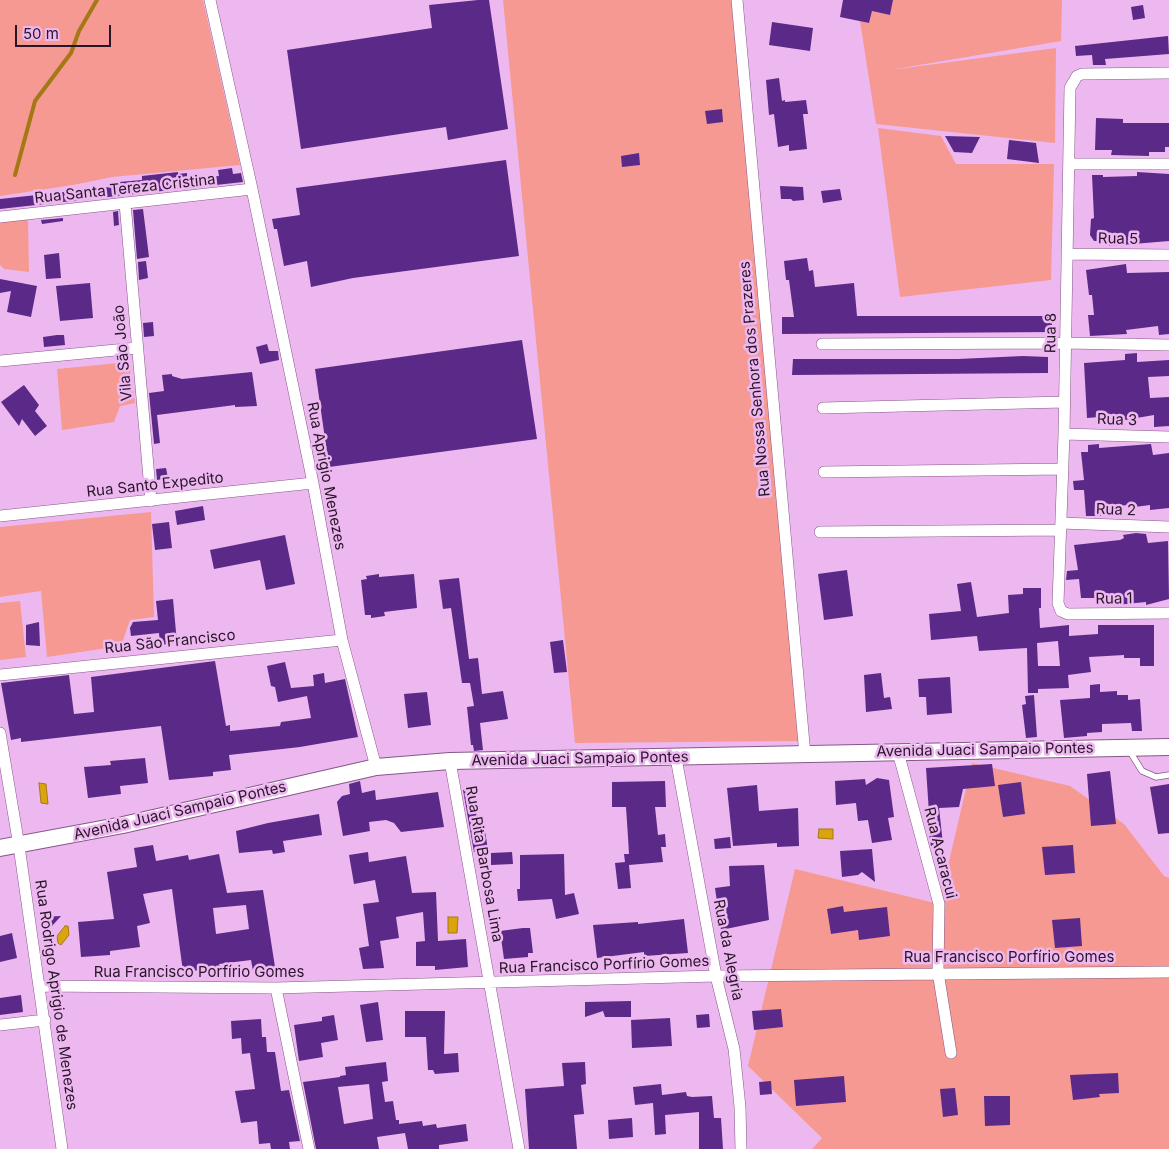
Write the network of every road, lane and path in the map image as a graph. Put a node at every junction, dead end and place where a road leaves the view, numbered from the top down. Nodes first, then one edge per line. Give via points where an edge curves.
1 (210, 0) edge
2 (737, 0) edge
3 (1169, 73) edge
4 (1069, 164) junction
5 (1169, 164) edge
6 (252, 190) junction
7 (125, 203) junction
8 (0, 216) edge
9 (1067, 254) junction
10 (1169, 255) edge
11 (1066, 343) junction
12 (822, 344) dead end
13 (1169, 345) edge
14 (137, 348) junction
15 (0, 362) edge
16 (1064, 402) junction
17 (823, 408) dead end
18 (1064, 434) junction
19 (1169, 437) edge
20 (1063, 469) junction
21 (824, 472) dead end
22 (313, 483) junction
23 (151, 500) junction
24 (0, 516) edge
25 (1061, 526) junction
26 (1169, 527) edge
27 (820, 532) dead end
28 (1061, 611) joint
29 (1169, 613) edge
30 (342, 640) junction
31 (0, 675) edge
32 (0, 733) edge
33 (1169, 747) edge
34 (1128, 748) junction
35 (898, 752) junction
36 (805, 755) junction
37 (676, 758) junction
38 (450, 761) junction
39 (376, 767) junction
40 (1169, 775) edge
41 (19, 846) junction
42 (0, 848) edge
43 (938, 972) junction
44 (1169, 972) edge
45 (716, 976) junction
46 (490, 984) junction
47 (40, 986) junction
48 (276, 988) junction
49 (45, 1020) junction
50 (0, 1025) edge
51 (952, 1053) dead end
52 (62, 1149) edge
53 (309, 1149) edge
54 (519, 1149) edge
55 (741, 1149) edge

1 - 6 street, Rua Aprigio Menezes
2 - 36 street, Rua Nossa Senhora dos Prazeres
3 - 4 street, Rua 8 via 1077,76 1070,88
4 - 5 street
4 - 9 street, Rua 8
6 - 7 street, Rua Santa Tereza Cristina
6 - 22 street, Rua Aprigio Menezes
7 - 8 street, Rua Santa Tereza Cristina
7 - 14 street, Vila São João
9 - 10 street, Rua 5
9 - 11 street, Rua 8
11 - 12 street
11 - 13 street
11 - 16 street, Rua 8
14 - 15 street
14 - 23 street, Vila São João
16 - 17 street
16 - 18 street, Rua 8
18 - 19 street, Rua 3
18 - 20 street, Rua 8
20 - 21 street
20 - 25 street, Rua 8
22 - 23 street, Rua Santo Expedito
22 - 30 street, Rua Aprigio Menezes
23 - 24 street, Rua Santo Expedito
25 - 26 street, Rua 2
25 - 27 street, Rua 2
25 - 28 street, Rua 8 via 1058,603
28 - 29 street, Rua 1 via 1068,614
30 - 31 street, Rua São Francisco
30 - 39 street, Rua Aprigio Menezes
32 - 41 street, Rua Rodrigo Aprigio de Menezes
33 - 34 main road, Avenida Juaci Sampaio Pontes
34 - 35 main road, Avenida Juaci Sampaio Pontes
34 - 40 lane via 1142,771 1156,777
35 - 36 main road, Avenida Juaci Sampaio Pontes
35 - 43 street, Rua Acaracui via 939,904
36 - 37 main road, Avenida Juaci Sampaio Pontes
37 - 38 main road, Avenida Juaci Sampaio Pontes
37 - 45 street, Rua da Alegria
38 - 39 main road, Avenida Juaci Sampaio Pontes
38 - 46 street, Rua Rita Barbosa Lima
39 - 41 main road, Avenida Juaci Sampaio Pontes
41 - 42 main road, Avenida Juaci Sampaio Pontes
41 - 47 street, Rua Rodrigo Aprigio de Menezes
43 - 44 street, Rua Francisco Porfírio Gomes
43 - 45 street, Rua Francisco Porfírio Gomes
43 - 51 street, Rua Acaracui
45 - 46 street, Rua Francisco Porfírio Gomes
45 - 55 street, Rua da Alegria via 734,1049
46 - 48 street, Rua Francisco Porfírio Gomes
46 - 54 street, Rua Rita Barbosa Lima
47 - 48 street, Rua Francisco Porfírio Gomes
47 - 49 street, Rua Rodrigo Aprigio de Menezes
48 - 53 street
49 - 50 street
49 - 52 street, Rua Rodrigo Aprigio de Menezes

